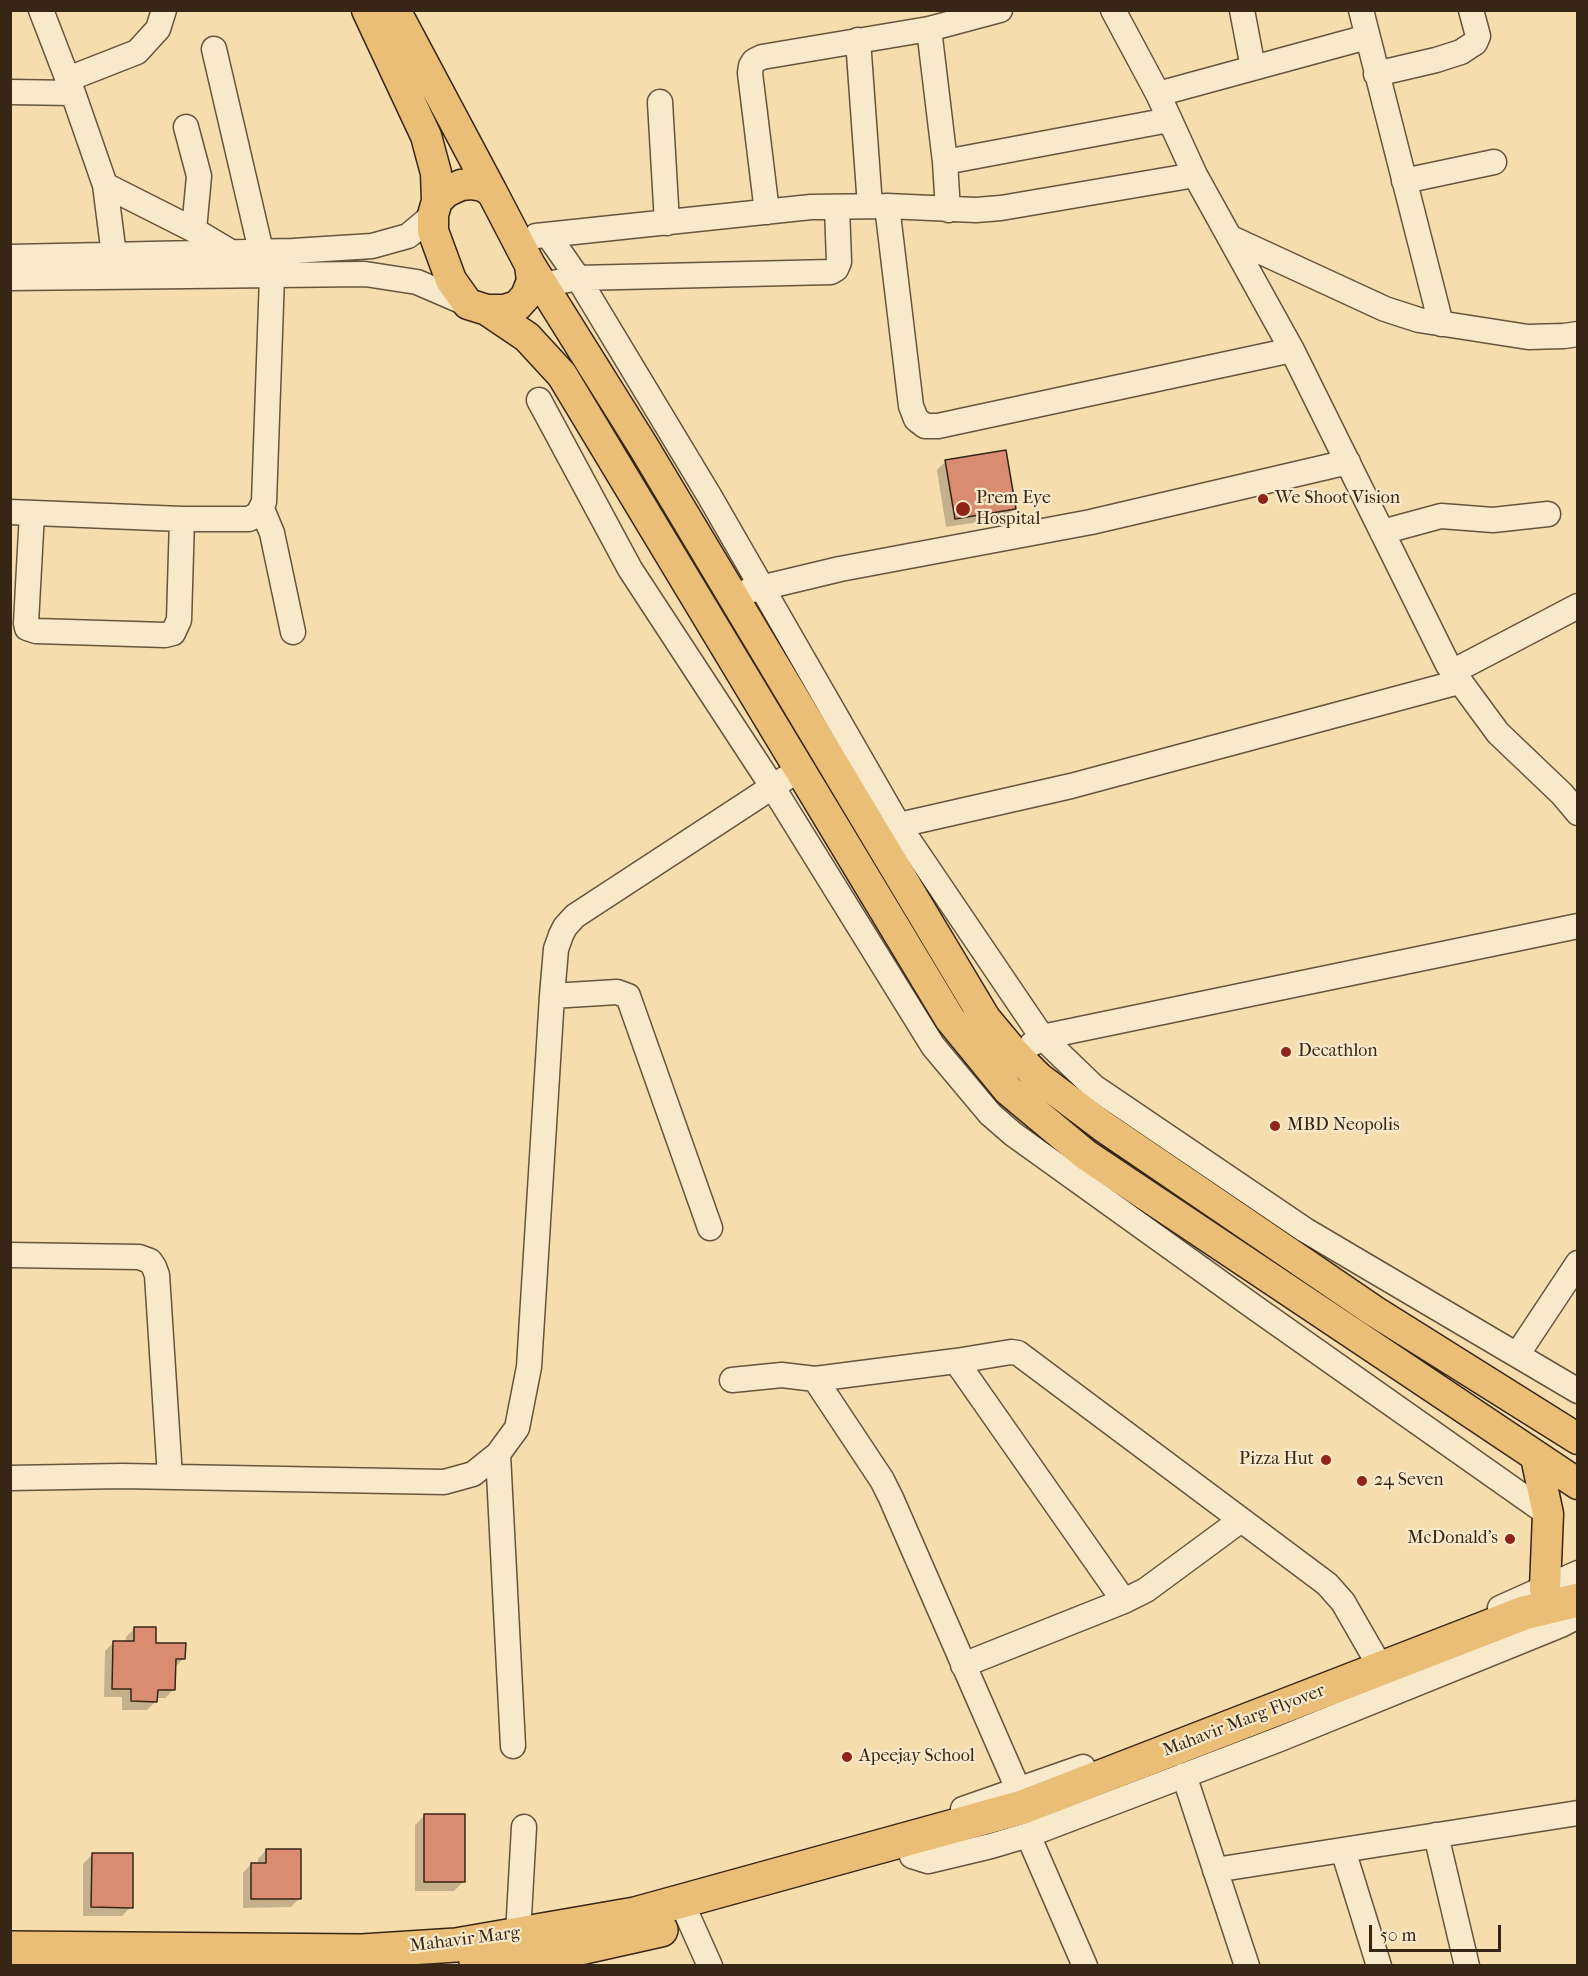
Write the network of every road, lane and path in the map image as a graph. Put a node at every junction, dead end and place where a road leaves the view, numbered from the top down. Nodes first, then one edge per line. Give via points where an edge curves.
1 (41, 10) edge
2 (164, 10) edge
3 (367, 10) edge
4 (395, 10) edge
5 (1000, 10) edge
6 (1113, 10) edge
7 (1242, 10) edge
8 (1361, 10) edge
9 (1471, 10) edge
10 (929, 29) junction
11 (1367, 37) junction
12 (858, 40) junction
13 (214, 49) dead end
14 (1253, 68) junction
15 (1376, 74) junction
16 (71, 86) junction
17 (10, 92) edge
18 (1158, 94) junction
19 (660, 102) dead end
20 (1169, 120) junction
21 (186, 128) dead end
22 (945, 162) junction
23 (1494, 162) dead end
24 (1195, 175) junction
25 (1404, 181) junction
26 (105, 185) junction
27 (492, 192) junction
28 (879, 206) junction
29 (837, 207) junction
30 (435, 208) junction
31 (948, 210) junction
32 (767, 212) junction
33 (667, 223) junction
34 (194, 230) junction
35 (548, 235) junction
36 (516, 238) junction
37 (1231, 238) junction
38 (261, 251) junction
39 (231, 252) junction
40 (114, 255) junction
41 (10, 257) edge
42 (536, 275) junction
43 (272, 276) junction
44 (10, 278) edge
45 (578, 278) junction
46 (478, 307) junction
47 (1441, 324) junction
48 (1577, 336) edge
49 (1292, 350) junction
50 (539, 400) dead end
51 (1348, 462) junction
52 (262, 509) junction
53 (21, 512) edge
54 (1548, 514) dead end
55 (182, 519) junction
56 (1382, 532) junction
57 (762, 588) junction
58 (731, 595) junction
59 (1578, 606) edge
60 (293, 632) dead end
61 (1456, 677) junction
62 (800, 769) junction
63 (772, 786) junction
64 (1570, 799) edge
65 (1578, 813) edge
66 (886, 829) junction
67 (1578, 927) edge
68 (552, 996) junction
69 (1042, 1037) junction
70 (1015, 1054) junction
71 (1040, 1078) junction
72 (710, 1228) dead end
73 (10, 1255) edge
74 (1578, 1263) edge
75 (1517, 1355) junction
76 (956, 1361) junction
77 (816, 1379) junction
78 (732, 1380) dead end
79 (1576, 1385) edge
80 (1578, 1439) edge
81 (498, 1454) junction
82 (1578, 1456) edge
83 (1536, 1457) junction
84 (170, 1477) junction
85 (10, 1478) edge
86 (1578, 1485) edge
87 (1548, 1514) junction
88 (1241, 1520) junction
89 (1578, 1573) edge
90 (1545, 1588) junction
91 (1578, 1600) edge
92 (1124, 1601) junction
93 (1578, 1615) edge
94 (1374, 1656) junction
95 (963, 1665) junction
96 (513, 1746) dead end
97 (1185, 1775) junction
98 (1018, 1789) junction
99 (1578, 1813) edge
100 (524, 1827) dead end
101 (1028, 1834) junction
102 (1436, 1834) junction
103 (921, 1845) junction
104 (1343, 1850) junction
105 (1215, 1870) junction
106 (685, 1911) junction
107 (518, 1934) junction
108 (10, 1948) edge
109 (441, 1965) edge
110 (710, 1965) edge
111 (1085, 1965) edge
112 (1247, 1965) edge
113 (1379, 1965) edge
114 (1467, 1965) edge

1 - 16 street
2 - 16 street via 158,29 137,52
3 - 30 main road via 426,136 436,173
4 - 27 main road
5 - 10 street
6 - 18 street
7 - 14 street
8 - 11 street
9 - 15 street via 1478,36 1470,46 1436,60
10 - 12 street
10 - 22 street
11 - 14 street
11 - 15 street
12 - 28 street
12 - 32 street via 762,57 751,66
13 - 38 street
14 - 18 street
15 - 25 street
16 - 17 street
16 - 26 street
18 - 20 street
19 - 33 street
20 - 22 street
20 - 24 street
21 - 34 street via 199,176
22 - 31 street
23 - 25 street
24 - 31 street via 1001,208
24 - 37 street
25 - 47 street
26 - 34 street
26 - 40 street
27 - 30 main road via 483,186 460,185 446,192
27 - 36 main road
28 - 29 street
28 - 31 street
28 - 49 street via 911,406 916,419 925,426
29 - 32 street
29 - 45 street via 838,262 831,272
30 - 38 street via 408,236 372,246
30 - 46 main road via 433,231 441,257 451,280
32 - 33 street
33 - 35 street
34 - 39 street
35 - 36 street
35 - 45 street
36 - 42 main road
37 - 47 street via 1385,309
37 - 49 street
38 - 39 street
39 - 40 street
40 - 41 street
42 - 45 street
42 - 46 main road via 517,306 504,310
42 - 58 main road
43 - 44 street
43 - 46 street via 365,274 417,282
43 - 52 street
45 - 57 street
46 - 62 main road via 527,337 562,375
47 - 48 street via 1528,337
49 - 51 street
50 - 63 street via 630,569
51 - 56 street
51 - 57 street via 1091,522 840,569
52 - 55 street via 249,519
52 - 60 street via 272,533
53 - 55 street
53 - 55 street via 26,623 27,628 36,631 173,633 179,620
54 - 56 street via 1493,520 1441,516
56 - 61 street
57 - 58 street
57 - 66 street
58 - 66 main road
59 - 61 street
61 - 64 street via 1498,733
61 - 66 street via 1071,786
62 - 63 street
62 - 83 main road via 950,1019 1008,1090 1086,1155
63 - 68 street via 575,916 565,927 556,950
63 - 87 street via 933,1046 990,1114
64 - 65 street
66 - 69 street
66 - 70 main road via 985,1018
67 - 69 street
68 - 72 street via 617,992 628,996
68 - 81 street via 529,1367 517,1428
69 - 70 street
69 - 75 street via 1094,1087 1305,1230
70 - 71 main road
71 - 80 main road via 1104,1127 1374,1311
71 - 82 main road via 1044,1093 1055,1104 1168,1190
73 - 84 street via 139,1257 150,1261 157,1275
74 - 75 street
75 - 79 street
76 - 77 street
76 - 88 street via 1011,1352 1023,1355
76 - 92 street
77 - 78 street via 782,1375
77 - 95 street via 882,1480
81 - 84 street via 472,1474 444,1482
81 - 96 street
83 - 86 main road
83 - 87 main road
84 - 85 street
87 - 90 main road
88 - 92 street via 1146,1590
88 - 94 street via 1327,1584
89 - 90 street
90 - 94 street
91 - 103 highway, Mahavir Marg Flyover via 1524,1613
92 - 95 street
93 - 97 street via 1446,1672
93 - 103 highway, Mahavir Marg Flyover via 1522,1629 1108,1792
94 - 98 street via 1114,1757
95 - 98 street
97 - 101 street
97 - 105 street
98 - 103 street via 920,1823
99 - 102 street
100 - 107 street
101 - 103 street via 928,1861
101 - 111 street
102 - 104 street
102 - 114 street
103 - 106 highway, Mahavir Marg
104 - 105 street
104 - 113 street
105 - 112 street
106 - 107 highway, Mahavir Marg via 635,1914
106 - 109 highway, Mahavir Marg via 652,1933 558,1953
106 - 110 street
107 - 108 highway, Mahavir Marg via 456,1945 362,1951

